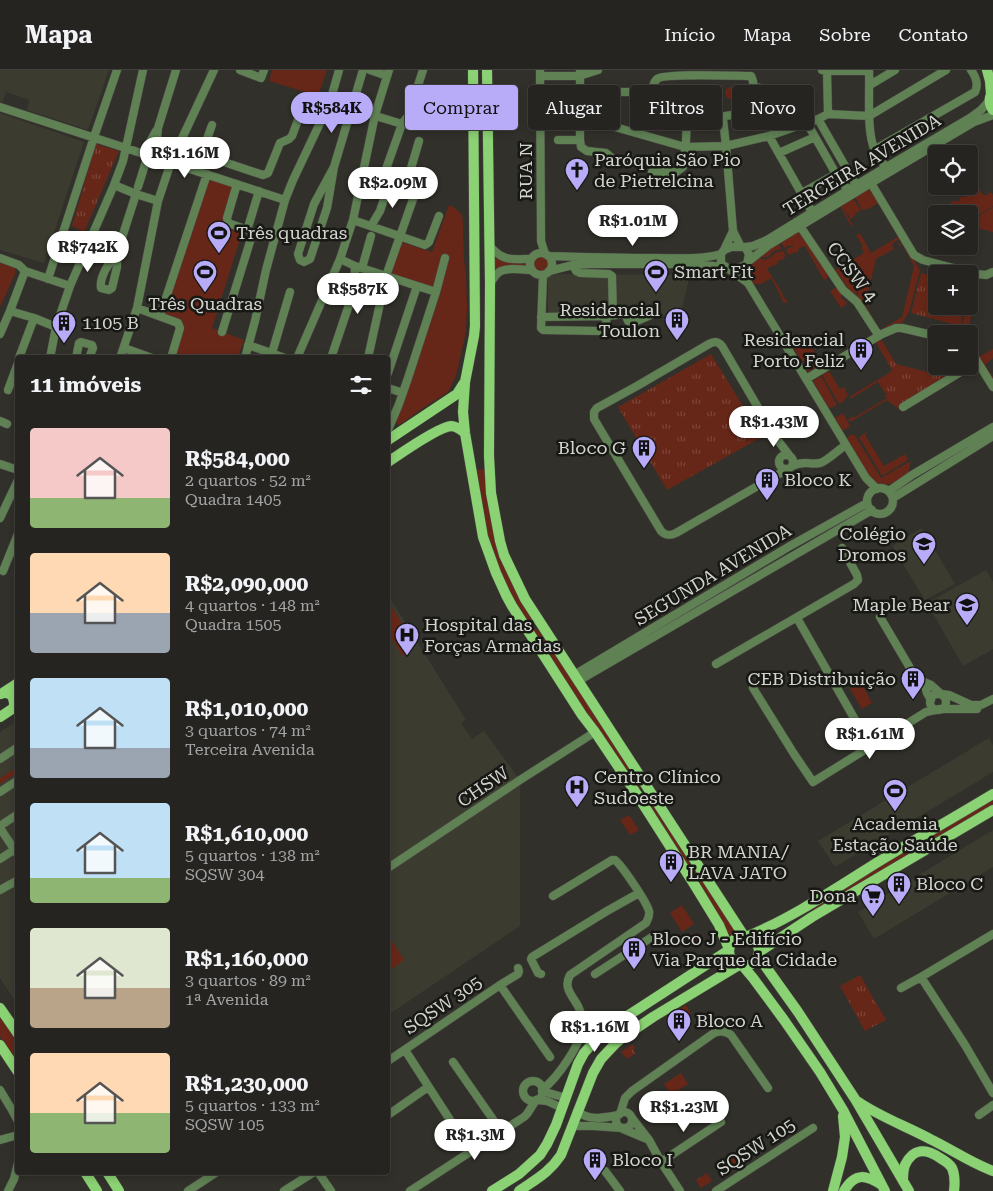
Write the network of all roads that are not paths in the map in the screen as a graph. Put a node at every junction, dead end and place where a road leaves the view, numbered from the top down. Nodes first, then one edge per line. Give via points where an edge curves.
1 (117, 70) edge
2 (143, 70) edge
3 (176, 70) edge
4 (214, 70) edge
5 (240, 70) edge
6 (264, 70) edge
7 (339, 70) edge
8 (363, 70) edge
9 (370, 70) edge
10 (422, 70) edge
11 (473, 70) edge
12 (487, 70) edge
13 (598, 70) edge
14 (895, 70) edge
15 (946, 70) edge
16 (971, 70) edge
17 (987, 70) edge
18 (824, 71) edge
19 (869, 71) edge
20 (388, 73) edge
21 (540, 73) edge
22 (579, 73) edge
23 (683, 73) edge
24 (722, 73) edge
25 (654, 85) edge
26 (754, 85) edge
27 (870, 85) junction
28 (622, 92) dead end
29 (630, 92) edge
30 (992, 99) edge
31 (330, 102) junction
32 (304, 104) dead end
33 (0, 107) edge
34 (352, 109) junction
35 (732, 114) edge
36 (828, 114) junction
37 (993, 114) edge
38 (375, 116) junction
39 (869, 116) junction
40 (818, 119) junction
41 (814, 120) edge
42 (402, 124) junction
43 (212, 125) dead end
44 (620, 127) edge
45 (158, 128) junction
46 (541, 130) edge
47 (580, 130) edge
48 (687, 130) edge
49 (787, 130) edge
50 (811, 130) edge
51 (769, 136) junction
52 (94, 137) junction
53 (815, 137) junction
54 (558, 140) dead end
55 (580, 140) junction
56 (419, 141) dead end
57 (685, 146) junction
58 (726, 146) junction
59 (127, 148) junction
60 (874, 150) junction
61 (779, 153) junction
62 (149, 155) junction
63 (212, 158) dead end
64 (639, 160) dead end
65 (171, 162) junction
66 (334, 167) junction
67 (886, 167) junction
68 (386, 169) dead end
69 (196, 170) junction
70 (652, 172) dead end
71 (259, 173) junction
72 (207, 174) junction
73 (836, 174) junction
74 (390, 181) dead end
75 (871, 183) junction
76 (237, 184) junction
77 (114, 185) junction
78 (856, 185) junction
79 (848, 190) junction
80 (137, 191) junction
81 (257, 191) junction
82 (802, 193) junction
83 (285, 200) junction
84 (158, 201) junction
85 (812, 212) junction
86 (439, 216) dead end
87 (353, 220) junction
88 (249, 224) dead end
89 (371, 226) junction
90 (800, 226) junction
91 (733, 231) junction
92 (254, 232) junction
93 (371, 236) dead end
94 (400, 236) junction
95 (274, 239) junction
96 (542, 241) junction
97 (489, 245) junction
98 (743, 247) junction
99 (722, 252) junction
100 (117, 253) dead end
101 (547, 255) junction
102 (533, 257) junction
103 (0, 258) edge
104 (445, 258) dead end
105 (340, 259) junction
106 (748, 262) junction
107 (572, 265) junction
108 (359, 267) junction
109 (727, 268) junction
110 (25, 270) junction
111 (532, 270) junction
112 (993, 272) edge
113 (546, 273) junction
114 (386, 276) junction
115 (48, 279) junction
116 (748, 283) junction
117 (490, 284) junction
118 (70, 286) junction
119 (417, 286) junction
120 (290, 292) dead end
121 (436, 292) junction
122 (137, 308) junction
123 (10, 311) junction
124 (625, 314) dead end
125 (160, 316) junction
126 (610, 316) junction
127 (542, 317) junction
128 (34, 318) junction
129 (56, 327) junction
130 (222, 332) dead end
131 (0, 334) edge
132 (928, 334) edge
133 (474, 336) junction
134 (879, 336) junction
135 (489, 343) junction
136 (248, 345) junction
137 (124, 348) junction
138 (21, 355) edge
139 (51, 355) edge
140 (77, 355) edge
141 (90, 355) edge
142 (121, 355) edge
143 (143, 355) edge
144 (172, 355) edge
145 (246, 355) edge
146 (268, 355) edge
147 (270, 355) edge
148 (298, 355) edge
149 (332, 355) edge
150 (369, 355) edge
151 (978, 364) edge
152 (390, 367) edge
153 (15, 371) edge
154 (956, 375) edge
155 (806, 379) junction
156 (465, 382) junction
157 (993, 387) edge
158 (390, 389) edge
159 (8, 390) dead end
160 (403, 393) junction
161 (903, 407) dead end
162 (393, 419) junction
163 (390, 426) edge
164 (993, 427) edge
165 (404, 430) junction
166 (465, 433) junction
167 (993, 436) edge
168 (390, 439) edge
169 (778, 440) junction
170 (846, 445) junction
171 (410, 447) junction
172 (489, 456) junction
173 (790, 456) junction
174 (830, 457) junction
175 (470, 459) junction
176 (779, 460) junction
177 (390, 461) edge
178 (0, 464) edge
179 (790, 468) junction
180 (15, 469) edge
181 (866, 478) junction
182 (768, 480) junction
183 (15, 486) edge
184 (877, 489) junction
185 (891, 495) junction
186 (869, 503) junction
187 (0, 518) edge
188 (15, 541) edge
189 (842, 548) dead end
190 (3, 571) dead end
191 (880, 617) dead end
192 (797, 618) junction
193 (541, 624) junction
194 (528, 630) junction
195 (716, 664) dead end
196 (576, 678) junction
197 (924, 682) junction
198 (15, 685) edge
199 (753, 688) dead end
200 (2, 693) edge
201 (941, 694) junction
202 (993, 699) edge
203 (931, 701) junction
204 (15, 704) edge
205 (993, 704) edge
206 (15, 707) edge
207 (941, 709) junction
208 (0, 717) edge
209 (916, 719) junction
210 (595, 732) junction
211 (870, 746) junction
212 (15, 750) edge
213 (0, 760) edge
214 (15, 782) edge
215 (646, 785) junction
216 (634, 790) junction
217 (0, 792) edge
218 (993, 794) edge
219 (655, 798) junction
220 (646, 809) junction
221 (993, 810) edge
222 (15, 816) edge
223 (0, 827) edge
224 (15, 850) edge
225 (15, 852) edge
226 (0, 859) edge
227 (390, 867) edge
228 (15, 882) edge
229 (0, 890) edge
230 (639, 893) junction
231 (554, 896) dead end
232 (808, 906) junction
233 (812, 916) junction
234 (733, 920) junction
235 (775, 923) junction
236 (719, 925) junction
237 (993, 934) edge
238 (655, 935) dead end
239 (746, 936) junction
240 (768, 946) junction
241 (729, 949) junction
242 (603, 952) junction
243 (758, 954) junction
244 (715, 958) junction
245 (610, 965) junction
246 (741, 965) junction
247 (518, 968) dead end
248 (768, 970) junction
249 (541, 974) dead end
250 (596, 974) dead end
251 (724, 974) junction
252 (921, 977) junction
253 (753, 978) junction
254 (500, 985) junction
255 (901, 988) dead end
256 (644, 1006) junction
257 (0, 1008) edge
258 (653, 1017) junction
259 (15, 1030) edge
260 (593, 1042) junction
261 (0, 1045) edge
262 (404, 1050) junction
263 (550, 1058) dead end
264 (601, 1059) junction
265 (390, 1060) edge
266 (453, 1062) dead end
267 (578, 1064) junction
268 (15, 1068) edge
269 (593, 1073) junction
270 (556, 1074) junction
271 (536, 1082) junction
272 (428, 1087) junction
273 (768, 1088) dead end
274 (0, 1090) edge
275 (542, 1091) junction
276 (993, 1093) edge
277 (526, 1098) junction
278 (566, 1098) junction
279 (625, 1098) junction
280 (855, 1099) junction
281 (537, 1100) junction
282 (993, 1105) edge
283 (562, 1108) junction
284 (577, 1110) junction
285 (843, 1110) junction
286 (390, 1114) edge
287 (527, 1114) junction
288 (619, 1114) junction
289 (979, 1115) dead end
290 (15, 1116) edge
291 (630, 1116) junction
292 (720, 1122) dead end
293 (572, 1126) junction
294 (622, 1128) junction
295 (813, 1128) dead end
296 (501, 1131) junction
297 (15, 1136) edge
298 (0, 1140) edge
299 (648, 1140) junction
300 (470, 1151) junction
301 (661, 1162) junction
302 (531, 1164) junction
303 (605, 1171) dead end
304 (993, 1171) edge
305 (518, 1174) junction
306 (15, 1175) edge
307 (90, 1175) edge
308 (109, 1175) edge
309 (212, 1175) edge
310 (309, 1175) edge
311 (320, 1175) edge
312 (539, 1178) junction
313 (903, 1181) junction
314 (529, 1184) junction
315 (884, 1188) edge
316 (8, 1191) edge
317 (97, 1191) edge
318 (119, 1191) edge
319 (188, 1191) edge
320 (284, 1191) edge
321 (331, 1191) edge
322 (410, 1191) edge
323 (492, 1191) edge
324 (519, 1191) edge
325 (620, 1191) edge
326 (680, 1191) edge
327 (716, 1191) edge
328 (833, 1191) edge
329 (844, 1191) edge
330 (909, 1191) edge
331 (954, 1191) edge

1 - 52 street
2 - 59 street
3 - 45 street
4 - 65 street
5 - 6 street via 261,78
7 - 31 street
8 - 34 street
9 - 20 street
10 - 42 street via 408,116
11 - 133 main road
12 - 97 main road
13 - 22 street
14 - 27 street
15 - 39 street
16 - 60 street via 977,82 975,92
17 - 30 main road
18 - 19 street
18 - 36 street
19 - 27 street
20 - 38 street
21 - 22 street
23 - 24 street
23 - 25 street via 657,79
24 - 26 street via 751,76
27 - 39 street
28 - 29 street
30 - 67 street, TERCEIRA AVENIDA via 970,118
31 - 34 street
31 - 83 street
32 - 71 street via 292,136 280,143 268,173
33 - 52 street
34 - 38 street
34 - 66 street
35 - 58 street via 724,118
36 - 39 street
36 - 40 street
37 - 75 street, TERCEIRA AVENIDA
38 - 42 street
38 - 87 street
39 - 60 street
40 - 41 street
40 - 78 street
42 - 68 street
43 - 69 street
44 - 57 street
45 - 62 street
45 - 62 street
46 - 96 street, RUA N
47 - 55 street
48 - 57 street
49 - 51 street
50 - 53 street
51 - 58 street
51 - 61 street
52 - 59 street
52 - 115 street
53 - 61 street
53 - 73 street
54 - 55 street
55 - 64 street via 581,147 587,151 606,153 619,161
56 - 94 street via 409,175 418,185
57 - 58 street
57 - 70 street via 680,170
58 - 91 street
59 - 62 street
59 - 77 street
60 - 67 street
61 - 82 street
62 - 65 street
62 - 80 street
63 - 71 street
65 - 69 street
65 - 84 street
66 - 66 street via 314,204 298,254 304,262 310,259 327,208
67 - 78 street, TERCEIRA AVENIDA
69 - 72 street
71 - 81 street
72 - 76 street
72 - 125 street
73 - 79 street
73 - 82 street
74 - 89 street
75 - 90 street, TERCEIRA AVENIDA
75 - 112 street via 914,255 976,274
76 - 81 street
76 - 92 street via 227,221
77 - 80 street
77 - 118 street
78 - 79 street, TERCEIRA AVENIDA
79 - 85 street, TERCEIRA AVENIDA
80 - 84 street
80 - 100 street
81 - 83 street
81 - 88 street
82 - 85 street
83 - 95 street
84 - 122 street
85 - 98 street, TERCEIRA AVENIDA via 767,240
86 - 94 street via 427,244
87 - 89 street
87 - 105 street
89 - 94 street
90 - 106 street, TERCEIRA AVENIDA
90 - 134 street, CCSW 4
91 - 98 street
91 - 99 street
92 - 95 street
92 - 130 street
93 - 108 street
94 - 114 street
95 - 136 street
96 - 101 street, RUA N
96 - 102 street, RUA N
97 - 102 street via 506,259
97 - 117 main road
98 - 99 street via 731,247
98 - 106 street via 749,254
99 - 101 street via 710,257 688,258
99 - 109 street via 720,263
101 - 102 street via 542,253
101 - 113 street via 552,264
102 - 111 street
103 - 110 street
104 - 121 street
105 - 108 street
105 - 148 street
106 - 109 street via 735,269
106 - 116 street
107 - 109 street via 692,264
107 - 113 street
107 - 126 street via 580,273 612,276
108 - 114 street
108 - 149 street
109 - 116 street
110 - 115 street
110 - 123 street
111 - 113 street via 536,274
111 - 117 street via 502,270
113 - 127 street
114 - 119 street
114 - 150 street
115 - 118 street
116 - 155 street
117 - 135 main road
118 - 129 street
119 - 121 street
119 - 152 street
120 - 147 street
121 - 160 street
122 - 125 street
122 - 137 street
123 - 128 street
123 - 131 street
124 - 126 street
125 - 144 street via 179,325
126 - 127 street
126 - 127 street via 601,331 545,331 541,328
128 - 129 street
128 - 138 street
129 - 139 street
132 - 134 street via 900,328
133 - 135 main road via 480,334
133 - 156 main road
134 - 155 street
135 - 172 main road
136 - 145 street
136 - 146 street
137 - 142 street
137 - 143 street
140 - 141 street via 81,342 92,346
151 - 157 street
153 - 159 street
154 - 161 street
155 - 170 street
156 - 165 main road via 457,394
156 - 166 main road
158 - 160 street
160 - 162 street
162 - 163 street
162 - 165 street via 396,427
164 - 185 street via 912,475
165 - 168 main road
165 - 171 main road via 414,437
166 - 171 main road via 457,427 446,427
166 - 175 main road
167 - 185 street
169 - 173 street
169 - 176 street
169 - 182 street via 717,342 708,344 594,412 594,419 661,531 668,536
170 - 174 street
170 - 181 street
171 - 177 main road
172 - 175 main road via 481,463
172 - 193 main road via 493,504 504,555
173 - 174 street via 817,461
173 - 176 street via 785,455
173 - 179 street via 793,462
174 - 179 street via 820,463 806,462
175 - 194 main road via 483,537 506,594
176 - 179 street via 781,468
176 - 182 street
178 - 180 street
179 - 182 street
181 - 184 street
181 - 186 street
183 - 187 street
184 - 185 street via 884,488
184 - 186 street
185 - 186 street via 891,508 886,512 880,514
186 - 196 street, SEGUNDA AVENIDA
188 - 190 street
189 - 192 street via 856,572 856,582
191 - 197 street via 913,674
192 - 195 street
192 - 211 street
193 - 194 main road via 532,625
193 - 196 main road
194 - 210 main road
196 - 215 main road
197 - 201 street
197 - 203 street
198 - 200 main road
199 - 211 street via 813,782
200 - 204 main road via 12,695
201 - 202 street via 971,705 981,705
201 - 203 street via 936,694
201 - 207 street via 946,702
203 - 207 street via 932,707
203 - 209 street
205 - 207 street via 980,709
206 - 208 main road
207 - 209 street via 926,712
209 - 211 street
210 - 216 main road
210 - 227 street, CHSW
212 - 213 street
214 - 217 street
215 - 216 main road via 642,790
215 - 219 main road
216 - 220 main road
218 - 232 main road
219 - 220 main road via 646,802
219 - 234 main road
220 - 236 main road
221 - 233 main road
222 - 223 street
223 - 224 street
225 - 226 street
228 - 229 street
230 - 231 street via 614,860
230 - 242 street via 649,912 648,921
230 - 249 street via 532,957
232 - 233 main road
232 - 235 main road
233 - 240 main road
234 - 235 main road via 752,930
234 - 239 main road
235 - 239 main road
236 - 241 main road
236 - 244 main road via 720,943
237 - 252 street
238 - 245 street
239 - 241 main road via 735,938
239 - 243 main road via 756,942
240 - 243 main road
240 - 248 main road via 764,955
241 - 244 main road
241 - 246 main road via 732,960
242 - 245 street
242 - 270 street via 568,978 567,989 579,1008 583,1025 577,1047
243 - 246 main road via 752,964
243 - 248 main road
244 - 256 main road
245 - 250 street
246 - 251 main road
246 - 253 main road
247 - 254 street via 518,974
248 - 280 main road
251 - 253 main road via 734,972
251 - 258 main road
252 - 255 street
252 - 276 street
253 - 285 main road
254 - 262 street, SQSW 305
254 - 263 street, SQSW 305
256 - 258 main road
256 - 260 main road
257 - 259 main road
258 - 264 main road via 622,1038
260 - 264 main road via 593,1052
260 - 267 main road
261 - 268 main road
262 - 265 street, SQSW 305
262 - 272 street, SQSW 305
264 - 269 main road
266 - 296 street
267 - 269 main road via 588,1063
267 - 278 main road
269 - 284 main road
270 - 271 street
270 - 275 street
271 - 275 street
271 - 277 street via 524,1086
272 - 286 street
272 - 300 street, SQSW 305
273 - 279 street via 732,1036 722,1031 714,1033
274 - 290 street
275 - 278 street
275 - 281 street
277 - 281 street
277 - 287 street
278 - 283 main road
279 - 288 street
279 - 291 street
280 - 304 main road via 870,1110
280 - 313 main road
281 - 283 street
281 - 287 street
282 - 289 street
283 - 302 main road via 547,1144
284 - 288 street via 590,1117
284 - 293 main road
285 - 315 main road
285 - 328 main road via 845,1137
287 - 296 street
288 - 291 street via 624,1112
288 - 294 street via 616,1123
291 - 294 street via 630,1126
291 - 299 street
292 - 301 street
293 - 294 street
293 - 312 main road via 561,1155
294 - 299 street
295 - 327 street, SQSW 105
296 - 300 street
297 - 298 street
299 - 301 street
300 - 322 street
301 - 326 street
302 - 305 main road
302 - 312 main road via 532,1171
303 - 325 street
305 - 314 main road
305 - 323 main road
306 - 316 street
307 - 317 main road
308 - 318 main road
309 - 319 street
310 - 320 street
311 - 321 street
312 - 314 main road
313 - 330 main road
313 - 331 main road via 904,1166 915,1153 926,1151 950,1165
314 - 324 main road
315 - 329 main road via 873,1179 863,1177 852,1180

